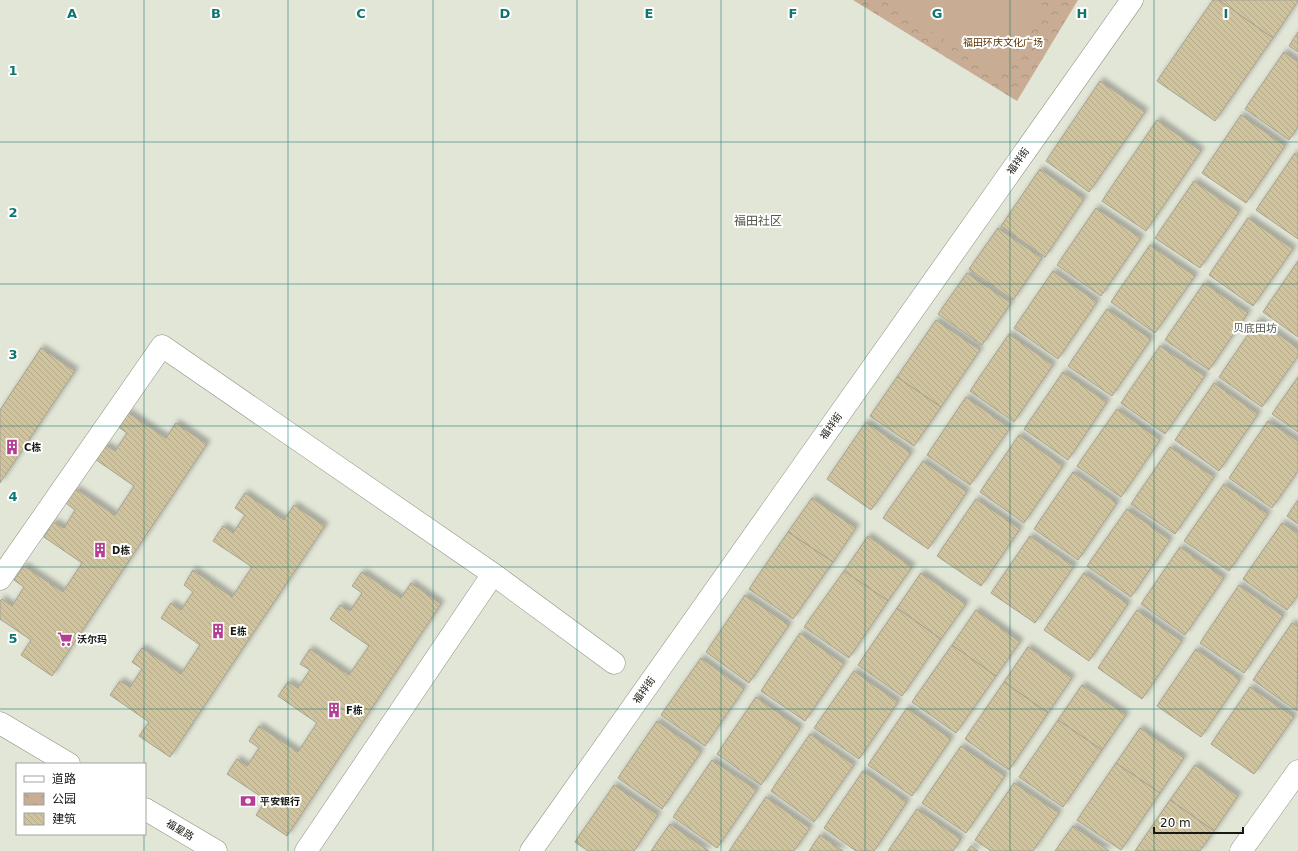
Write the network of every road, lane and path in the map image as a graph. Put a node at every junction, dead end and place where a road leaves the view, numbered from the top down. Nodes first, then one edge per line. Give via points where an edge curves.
1 (1132, 0) edge
2 (493, 574) junction
3 (0, 579) edge
4 (614, 663) dead end
5 (0, 723) edge
6 (67, 763) edge
7 (1298, 771) edge
8 (146, 810) edge
9 (216, 851) edge
10 (306, 851) edge
11 (531, 851) edge
12 (1241, 851) edge

1 - 11 street, 福祥街
2 - 3 street via 162,346
2 - 4 street
2 - 10 street
5 - 6 street
7 - 12 street
8 - 9 street, 福星路

